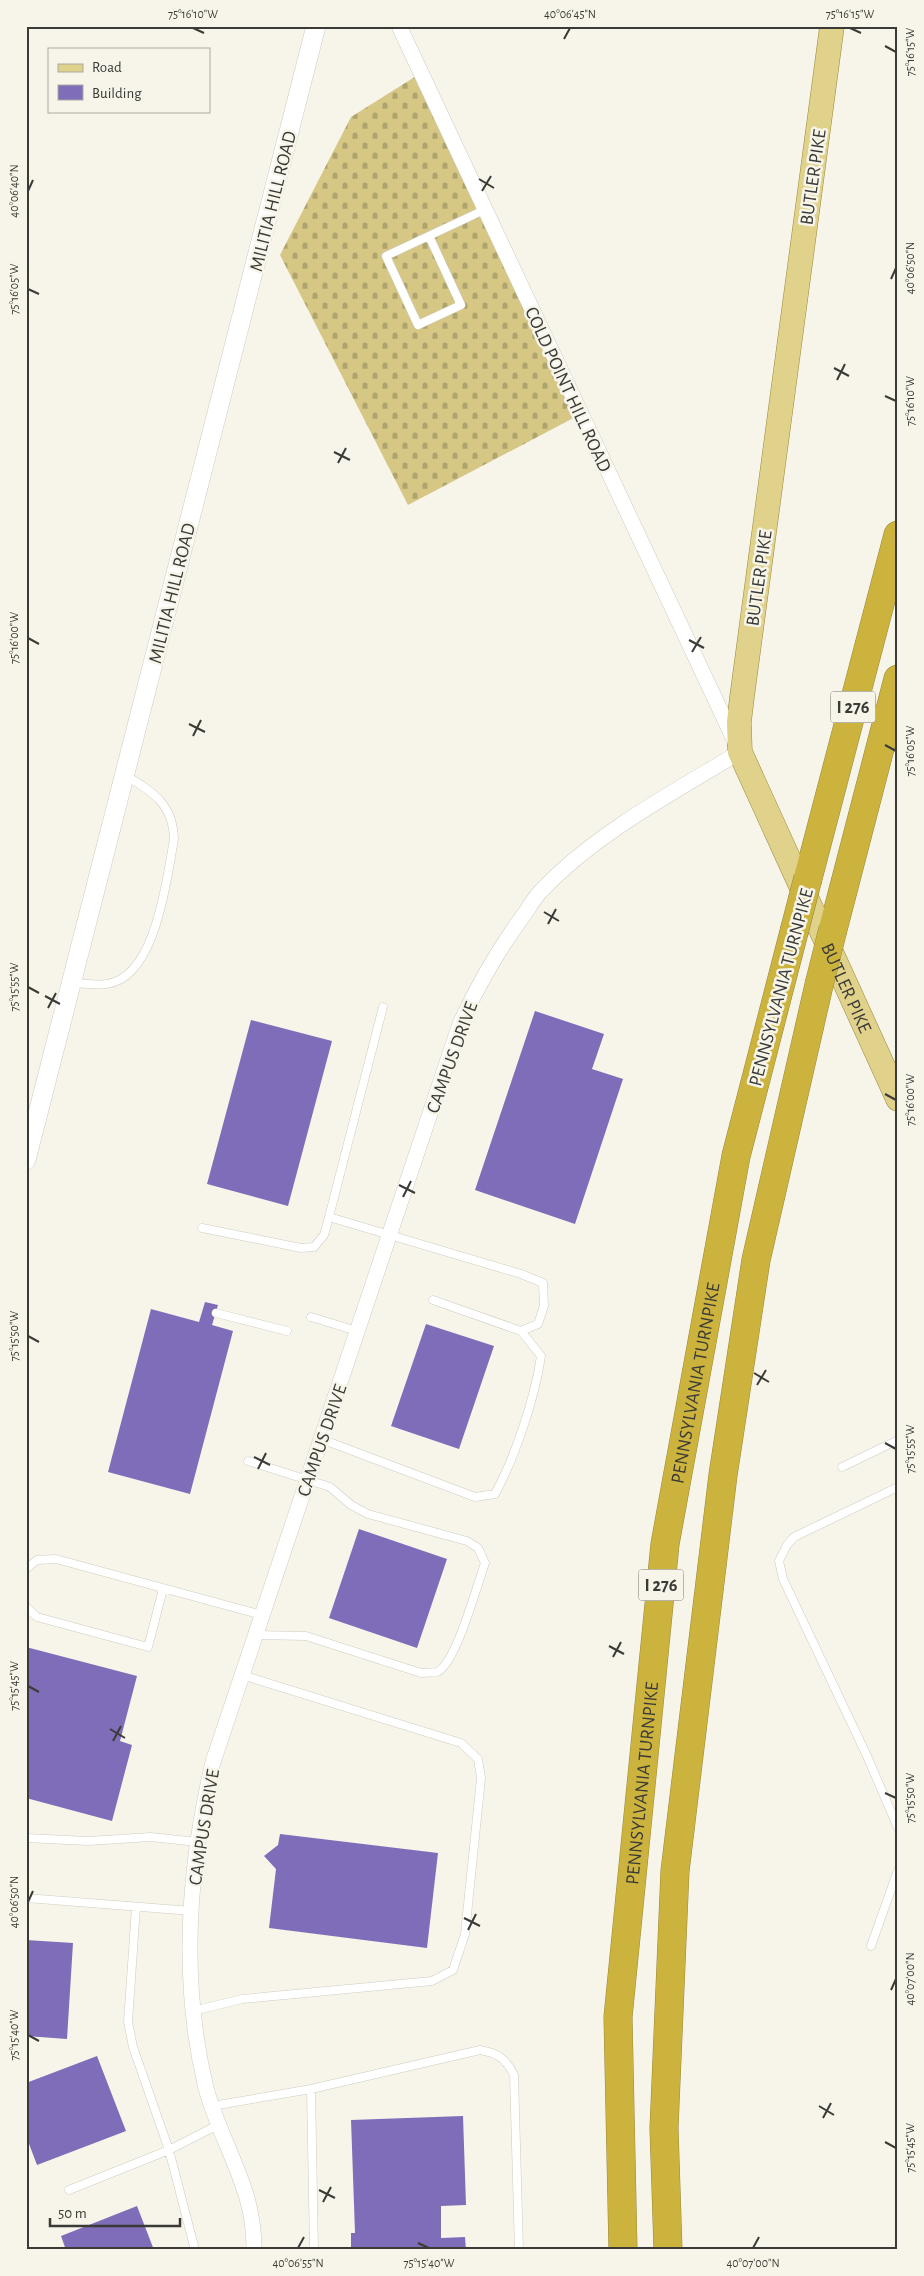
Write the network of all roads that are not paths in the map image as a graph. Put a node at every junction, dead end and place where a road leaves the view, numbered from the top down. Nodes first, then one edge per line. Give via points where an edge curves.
1 (316, 26) edge
2 (399, 26) edge
3 (832, 26) edge
4 (484, 210) junction
5 (428, 236) junction
6 (898, 535) edge
7 (898, 679) edge
8 (740, 752) junction
9 (125, 776) junction
10 (72, 983) junction
11 (383, 1007) dead end
12 (898, 1099) edge
13 (26, 1160) edge
14 (328, 1217) junction
15 (202, 1228) dead end
16 (389, 1236) junction
17 (433, 1300) dead end
18 (216, 1312) dead end
19 (311, 1317) dead end
20 (288, 1331) dead end
21 (357, 1331) junction
22 (521, 1331) junction
23 (321, 1439) junction
24 (898, 1440) edge
25 (248, 1461) dead end
26 (842, 1467) dead end
27 (307, 1481) junction
28 (898, 1488) edge
29 (26, 1569) edge
30 (163, 1589) junction
31 (26, 1607) edge
32 (262, 1615) junction
33 (255, 1635) junction
34 (242, 1675) junction
35 (898, 1828) edge
36 (26, 1838) edge
37 (198, 1842) junction
38 (898, 1870) edge
39 (26, 1898) edge
40 (136, 1907) junction
41 (192, 1911) junction
42 (870, 1946) dead end
43 (193, 2011) junction
44 (311, 2089) junction
45 (212, 2106) junction
46 (218, 2125) junction
47 (170, 2150) junction
48 (69, 2190) dead end
49 (195, 2250) edge
50 (254, 2250) edge
51 (314, 2250) edge
52 (519, 2250) edge
53 (623, 2250) edge
54 (668, 2250) edge

1 - 9 street, MILITIA HILL ROAD
2 - 4 street, COLD POINT HILL ROAD
3 - 8 main road, BUTLER PIKE via 743,687
4 - 5 lane
4 - 8 street, COLD POINT HILL ROAD
5 - 5 lane via 386,256 418,325 461,305
6 - 53 highway, PENNSYLVANIA TURNPIKE / I 276, bridge via 736,1156 665,1544 618,2017
7 - 54 highway, PENNSYLVANIA TURNPIKE / I 276, bridge via 833,929 756,1260 723,1476 675,1871 664,2128
8 - 12 main road, BUTLER PIKE
8 - 16 street, CAMPUS DRIVE via 597,842 540,892 503,942 460,1024
9 - 10 street, MILITIA HILL ROAD
9 - 10 lane via 160,800 174,825 156,929 142,958 121,978 108,984
10 - 13 street, MILITIA HILL ROAD
11 - 14 lane
14 - 15 lane via 324,1235 314,1246 301,1248
14 - 16 lane
16 - 21 street, CAMPUS DRIVE
16 - 22 lane via 542,1282 544,1306 538,1324
17 - 22 lane
18 - 20 lane
19 - 21 lane
21 - 23 street, CAMPUS DRIVE
22 - 23 lane via 541,1356 537,1382 495,1494 475,1497
23 - 27 street, CAMPUS DRIVE
24 - 26 lane
25 - 27 lane
27 - 32 street, CAMPUS DRIVE
27 - 33 lane via 330,1487 351,1505 368,1514 466,1541 478,1548 485,1563 456,1647 448,1663 436,1672 421,1673 306,1636
28 - 35 lane via 794,1537 779,1561 783,1579
29 - 30 lane via 37,1560 56,1559
30 - 31 lane via 148,1647 37,1617
30 - 32 lane
32 - 33 street, CAMPUS DRIVE
33 - 34 street, CAMPUS DRIVE
34 - 37 street, CAMPUS DRIVE via 212,1762
34 - 43 lane via 461,1743 478,1759 481,1778 465,1934 453,1970 432,1981 242,1999
36 - 37 lane via 88,1841 151,1837
37 - 41 street, CAMPUS DRIVE
38 - 42 lane
39 - 40 lane
40 - 41 lane
40 - 47 lane via 128,2022 133,2047
41 - 43 street, CAMPUS DRIVE via 190,1968
43 - 45 street, CAMPUS DRIVE via 197,2044
44 - 45 lane
44 - 51 lane
44 - 52 lane via 480,2050 495,2052 507,2061 514,2075
45 - 46 street, CAMPUS DRIVE
46 - 47 lane
46 - 50 street, CAMPUS DRIVE via 247,2197
47 - 48 lane
47 - 49 lane

